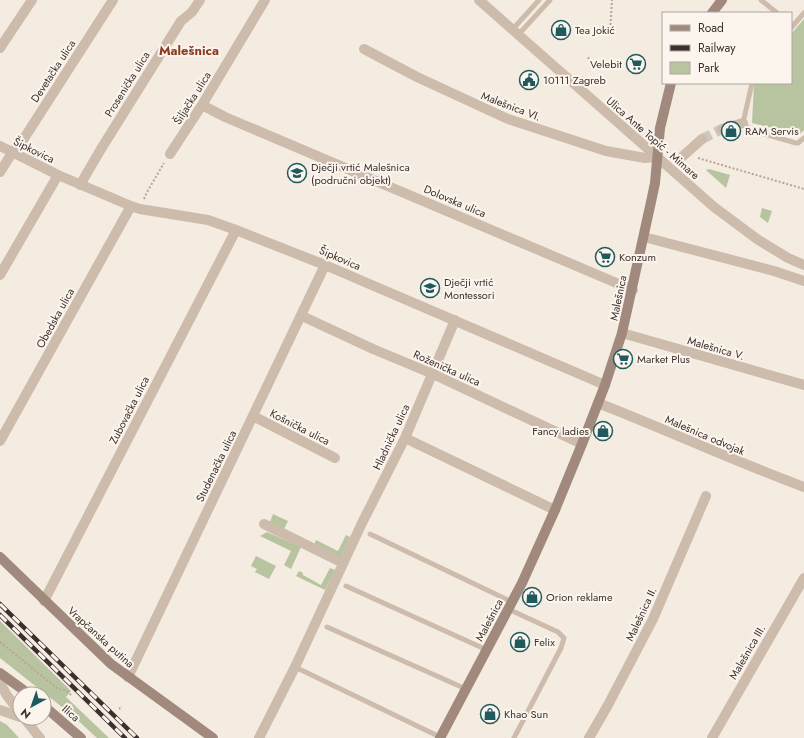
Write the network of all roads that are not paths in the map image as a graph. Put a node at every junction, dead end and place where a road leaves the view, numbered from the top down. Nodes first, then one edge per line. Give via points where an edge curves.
1 (32, 0) edge
2 (113, 0) edge
3 (200, 0) edge
4 (265, 0) edge
5 (479, 0) edge
6 (539, 0) edge
7 (550, 0) edge
8 (722, 0) edge
9 (761, 0) edge
10 (713, 12) edge
11 (776, 12) edge
12 (804, 13) edge
13 (792, 25) edge
14 (515, 32) junction
15 (4, 33) edge
16 (0, 48) edge
17 (364, 49) dead end
18 (671, 84) edge
19 (752, 84) edge
20 (202, 105) junction
21 (743, 123) junction
22 (722, 129) tunnel mouth
23 (804, 138) edge
24 (702, 140) tunnel mouth
25 (0, 146) edge
26 (12, 153) junction
27 (170, 154) road end
28 (683, 156) road end
29 (657, 157) junction
30 (0, 172) edge
31 (58, 175) junction
32 (80, 185) junction
33 (135, 208) junction
34 (236, 230) junction
35 (644, 237) junction
36 (326, 265) junction
37 (804, 265) edge
38 (0, 275) edge
39 (804, 281) edge
40 (632, 290) junction
41 (302, 316) junction
42 (456, 320) junction
43 (622, 333) junction
44 (433, 374) junction
45 (605, 385) junction
46 (804, 385) edge
47 (598, 403) junction
48 (253, 416) junction
49 (405, 438) junction
50 (0, 441) edge
51 (582, 444) junction
52 (335, 458) dead end
53 (804, 487) edge
54 (706, 496) dead end
55 (555, 510) junction
56 (264, 524) dead end
57 (370, 534) dead end
58 (0, 557) edge
59 (343, 563) junction
60 (804, 578) edge
61 (346, 586) dead end
62 (44, 601) junction
63 (510, 606) junction
64 (327, 627) dead end
65 (487, 650) junction
66 (295, 667) junction
67 (0, 673) edge
68 (128, 677) junction
69 (0, 683) edge
70 (18, 686) edge
71 (466, 689) junction
72 (12, 703) edge
73 (0, 710) edge
74 (52, 713) edge
75 (12, 714) edge
76 (30, 726) edge
77 (716, 736) edge
78 (40, 738) edge
79 (81, 738) edge
80 (213, 738) edge
81 (260, 738) edge
82 (440, 738) edge
83 (514, 738) edge
84 (589, 738) edge

1 - 15 street
2 - 26 street, Devetačka ulica via 23,140
3 - 32 street, Prosenička ulica via 192,12 181,21
4 - 20 street, Šiljačka ulica
5 - 14 street, Ulica Ante Topić - Mimare
6 - 14 lane
7 - 14 lane
8 - 10 street
9 - 11 lane
12 - 13 lane
14 - 29 street, Ulica Ante Topić - Mimare
15 - 16 street
17 - 29 street, Malešnica VI. via 417,77 508,119 606,151 645,158
18 - 29 street, Malešnica via 660,128
19 - 21 lane
20 - 27 street, Šiljačka ulica
20 - 40 street, Dolovska ulica
21 - 22 street
21 - 23 lane via 750,130 796,143
24 - 28 street
25 - 26 street, Šipkovica
26 - 30 street, Devetačka ulica
26 - 31 street, Šipkovica
29 - 35 street, Malešnica via 655,183
29 - 37 street, Ulica Ante Topić - Mimare via 735,224 788,258
31 - 32 street, Šipkovica
31 - 38 street, Šipkovica
32 - 33 street, Šipkovica
33 - 34 street, Šipkovica via 208,220
33 - 50 street, Obedska ulica
34 - 36 street, Šipkovica
34 - 62 street, Zubovačka ulica
35 - 39 street via 774,270
35 - 40 street, Malešnica
36 - 41 street, Studenačka ulica
36 - 42 street, Šipkovica
40 - 43 street, Malešnica
41 - 44 street, Roženička ulica
41 - 48 street, Studenačka ulica
42 - 44 street, Hladnička ulica
42 - 45 street, Šipkovica
43 - 45 street, Malešnica
43 - 46 street, Malešnica V.
44 - 49 street, Hladnička ulica
44 - 51 street, Roženička ulica
45 - 47 street, Malešnica
47 - 51 street, Malešnica
47 - 53 street, Malešnica odvojak
48 - 52 street, Košnička ulica
48 - 68 street, Studenačka ulica
49 - 55 street
49 - 59 street, Hladnička ulica
51 - 55 street, Malešnica
54 - 84 street, Malešnica II. via 653,619
55 - 63 street, Malešnica
56 - 59 street
57 - 63 lane
58 - 62 street, Vrapčanska putina
59 - 66 street, Hladnička ulica
60 - 77 street, Malešnica III.
61 - 65 lane
62 - 68 street, Vrapčanska putina
63 - 65 street, Malešnica
63 - 83 lane via 558,632 564,638
64 - 71 lane
65 - 71 street, Malešnica
66 - 81 street, Hladnička ulica
66 - 82 lane
67 - 70 street
68 - 80 street, Vrapčanska putina
69 - 72 street
71 - 82 street, Malešnica
73 - 75 street
74 - 79 street, Ilica
76 - 78 street

